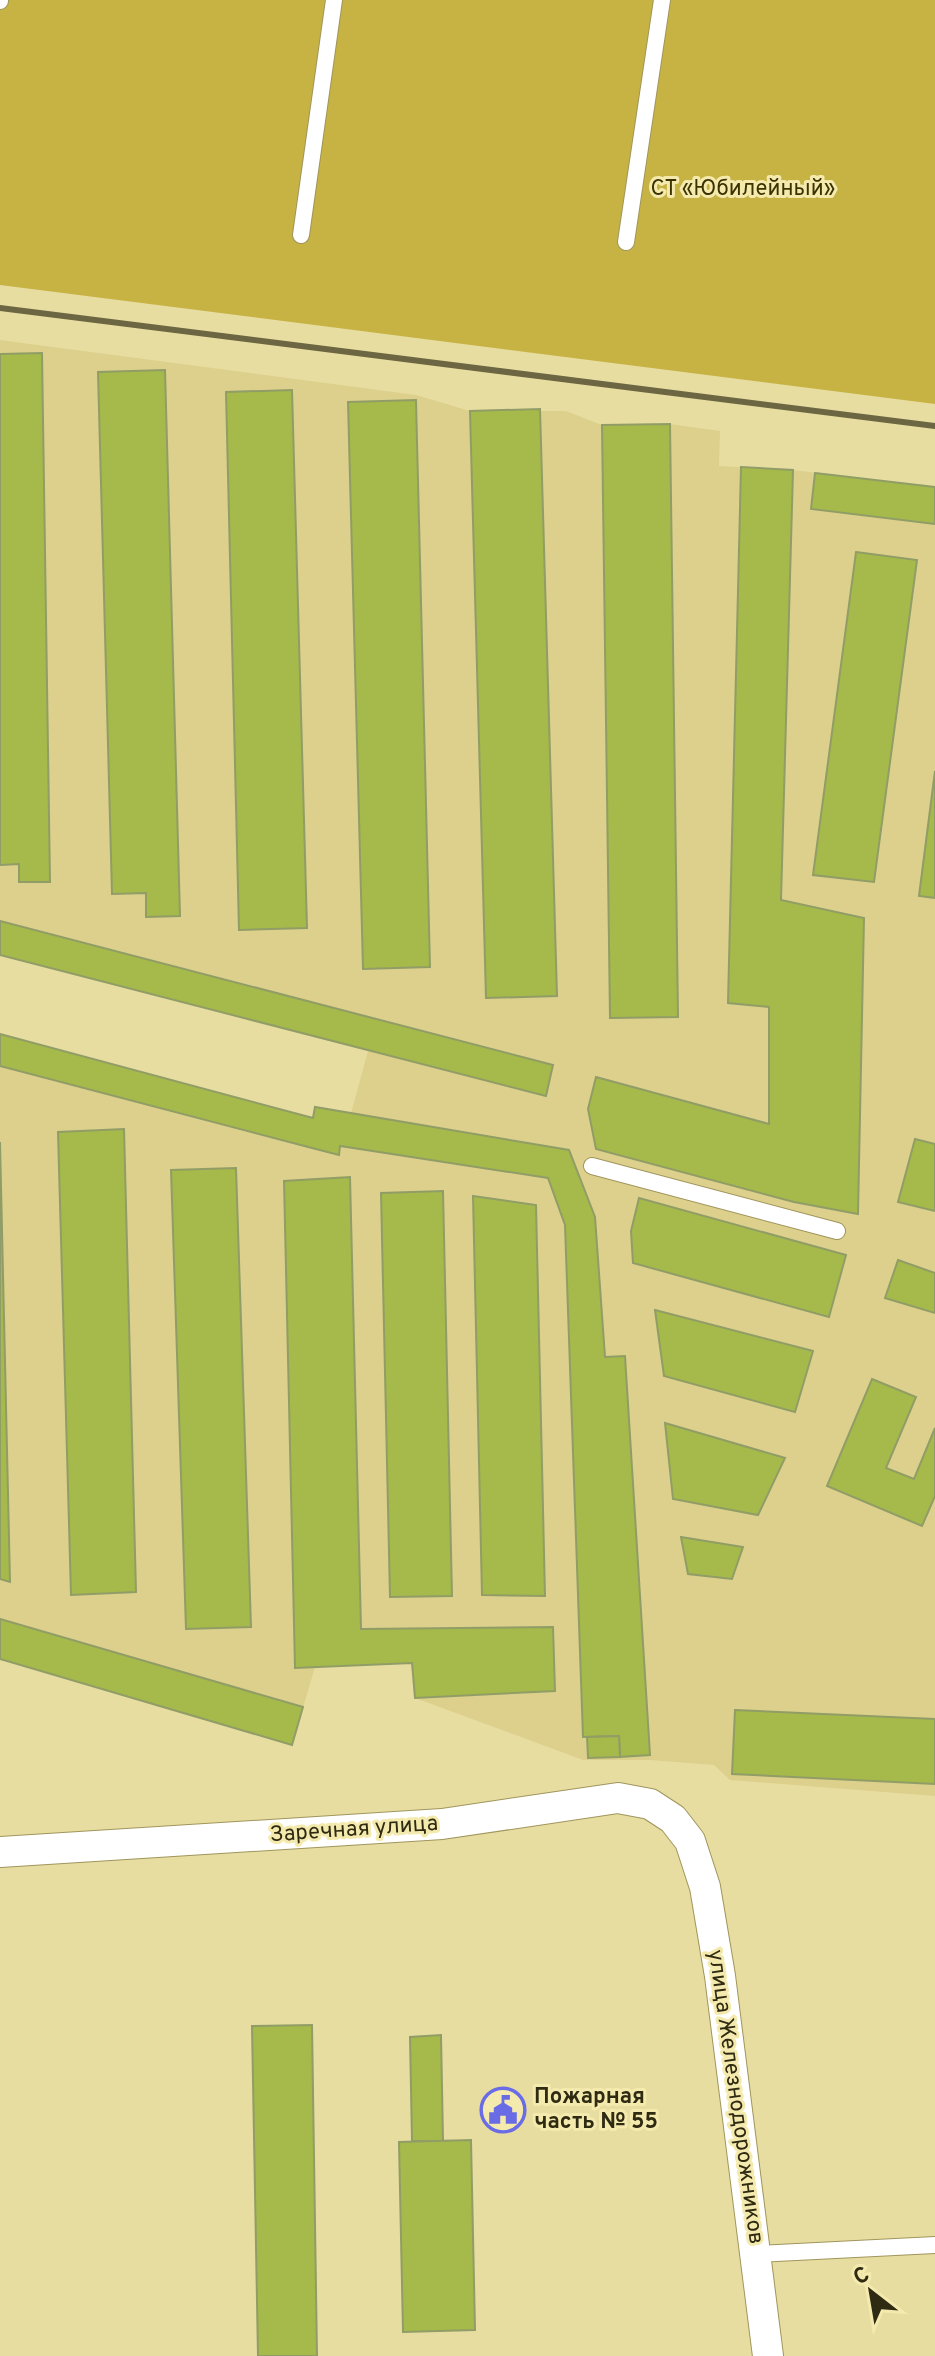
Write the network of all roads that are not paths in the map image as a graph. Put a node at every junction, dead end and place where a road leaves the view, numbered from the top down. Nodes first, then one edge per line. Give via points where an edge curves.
1 (334, 0) edge
2 (662, 0) edge
3 (301, 235) dead end
4 (626, 242) dead end
5 (592, 1166) dead end
6 (837, 1231) dead end
7 (690, 1841) joint
8 (0, 1852) edge
9 (935, 2245) edge
10 (755, 2254) junction
11 (768, 2356) edge

1 - 3 lane
2 - 4 lane
5 - 6 lane
7 - 8 street, Заречная улица via 673,1819 650,1804 618,1798 442,1824
7 - 10 street, улица Железнодорожников via 705,1887 720,1976
9 - 10 lane
10 - 11 street, улица Железнодорожников

